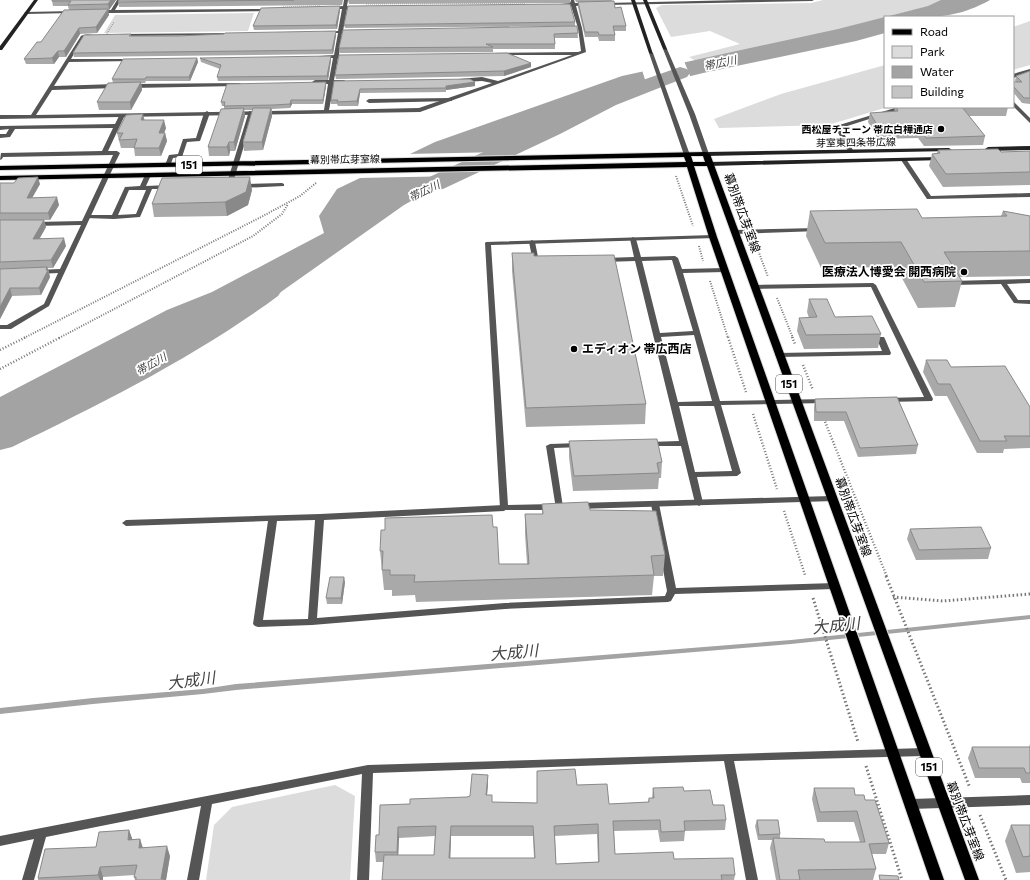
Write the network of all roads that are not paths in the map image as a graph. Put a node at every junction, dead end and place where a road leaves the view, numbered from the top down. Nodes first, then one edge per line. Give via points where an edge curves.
1 (36, 0) edge
2 (119, 0) edge
3 (346, 0) edge
4 (812, 0) edge
5 (707, 1) edge
6 (573, 2) edge
7 (634, 2) edge
8 (646, 2) edge
9 (589, 4) edge
10 (597, 4) edge
11 (552, 5) edge
12 (344, 7) junction
13 (365, 7) edge
14 (323, 8) edge
15 (275, 10) edge
16 (81, 12) edge
17 (89, 12) edge
18 (112, 12) junction
19 (26, 13) junction
20 (572, 28) edge
21 (580, 28) junction
22 (318, 32) edge
23 (340, 32) junction
24 (356, 32) edge
25 (244, 33) edge
26 (106, 35) edge
27 (98, 36) edge
28 (0, 49) edge
29 (665, 49) joint
30 (584, 52) junction
31 (651, 53) joint
32 (488, 54) edge
33 (336, 56) junction
34 (352, 56) edge
35 (312, 57) edge
36 (138, 60) edge
37 (67, 61) junction
38 (1030, 71) edge
39 (1014, 76) edge
40 (458, 80) edge
41 (331, 82) junction
42 (347, 82) edge
43 (307, 83) edge
44 (499, 83) junction
45 (245, 84) edge
46 (51, 88) junction
47 (450, 100) junction
48 (369, 101) dead end
49 (1014, 104) edge
50 (901, 108) edge
51 (1019, 110) junction
52 (1030, 110) edge
53 (326, 111) junction
54 (251, 112) junction
55 (207, 113) junction
56 (122, 115) junction
57 (0, 117) edge
58 (32, 117) junction
59 (1030, 122) edge
60 (117, 126) junction
61 (0, 128) edge
62 (13, 128) junction
63 (0, 136) edge
64 (1030, 148) edge
65 (981, 149) edge
66 (958, 150) edge
67 (850, 152) junction
68 (104, 153) junction
69 (688, 155) junction
70 (0, 158) edge
71 (707, 159) junction
72 (951, 159) edge
73 (904, 160) junction
74 (236, 164) junction
75 (691, 164) junction
76 (168, 165) junction
77 (111, 166) junction
78 (0, 168) edge
79 (233, 173) junction
80 (148, 175) junction
81 (108, 176) junction
82 (0, 178) edge
83 (282, 185) dead end
84 (221, 186) edge
85 (229, 186) junction
86 (174, 187) edge
87 (142, 188) junction
88 (150, 188) junction
89 (1030, 195) edge
90 (114, 217) junction
91 (86, 220) junction
92 (31, 224) edge
93 (825, 229) edge
94 (734, 232) junction
95 (713, 237) junction
96 (633, 239) junction
97 (532, 242) junction
98 (638, 259) junction
99 (598, 260) edge
100 (542, 262) edge
101 (725, 270) junction
102 (63, 271) junction
103 (679, 271) junction
104 (31, 272) edge
105 (1003, 282) junction
106 (1030, 282) edge
107 (951, 283) edge
108 (754, 287) junction
109 (1030, 302) edge
110 (0, 327) edge
111 (697, 333) junction
112 (657, 334) junction
113 (881, 339) edge
114 (779, 355) junction
115 (880, 400) edge
116 (796, 401) junction
117 (834, 401) edge
118 (771, 402) junction
119 (717, 403) junction
120 (674, 404) junction
121 (684, 443) junction
122 (637, 444) edge
123 (590, 445) edge
124 (692, 474) junction
125 (831, 499) junction
126 (805, 500) junction
127 (699, 503) junction
128 (655, 504) junction
129 (559, 507) junction
130 (504, 508) junction
131 (320, 517) junction
132 (273, 518) junction
133 (126, 524) dead end
134 (835, 586) junction
135 (672, 591) junction
136 (312, 622) junction
137 (924, 752) junction
138 (894, 753) junction
139 (728, 757) junction
140 (368, 769) junction
141 (1030, 800) edge
142 (207, 801) junction
143 (943, 803) junction
144 (911, 804) junction
145 (41, 834) junction
146 (0, 841) edge
147 (28, 880) edge
148 (193, 880) edge
149 (363, 880) edge
150 (752, 880) edge
151 (937, 880) edge
152 (972, 880) edge

1 - 19 main road
2 - 18 street
3 - 12 street
4 - 5 street
5 - 8 street
6 - 9 street
6 - 11 street
6 - 21 street
7 - 8 street
7 - 10 street
7 - 31 main road
8 - 29 main road
12 - 13 street
12 - 14 street
12 - 23 street
15 - 18 street
16 - 19 street
17 - 18 street
19 - 28 main road
20 - 21 street
21 - 30 street
22 - 23 street
23 - 24 street
23 - 33 street
25 - 26 street
27 - 37 street via 83,36
29 - 71 street via 692,114
30 - 32 street
30 - 44 street
31 - 69 street
33 - 34 street
33 - 35 street
33 - 41 street
36 - 37 street
37 - 46 street
38 - 39 street
40 - 44 street via 482,79
41 - 42 street
41 - 43 street
41 - 53 street
44 - 47 street
45 - 46 street
46 - 58 street
47 - 48 street
47 - 53 street via 420,110
49 - 51 street
50 - 67 street via 838,127
51 - 52 street
51 - 59 street
53 - 54 street
54 - 55 street
54 - 74 street
55 - 56 street
55 - 76 street via 198,140 186,140 180,156 171,156
56 - 58 street
56 - 60 street
57 - 58 street
60 - 62 street
60 - 68 street
61 - 62 street
62 - 63 street via 8,136
64 - 65 main road
66 - 67 main road, 芽室東四条帯広線
67 - 71 main road, 芽室東四条帯広線
68 - 70 street via 1,155
68 - 77 street via 117,153
69 - 71 main road, 幕別帯広芽室線 / 151
69 - 74 main road, 幕別帯広芽室線 / 151
69 - 75 main road, 151
71 - 73 main road, 芽室東四条帯広線
71 - 75 main road, 幕別帯広芽室線 / 151
71 - 94 main road, 幕別帯広芽室線 / 151
72 - 73 main road, 芽室東四条帯広線
73 - 89 street via 929,198
74 - 76 main road, 幕別帯広芽室線 / 151
74 - 79 street
75 - 79 main road, 幕別帯広芽室線 / 151
75 - 95 main road, 151
76 - 77 main road, 幕別帯広芽室線 / 151
77 - 78 main road, 幕別帯広芽室線 / 151
77 - 81 street
79 - 80 main road, 幕別帯広芽室線 / 151
79 - 85 street
80 - 81 main road, 幕別帯広芽室線 / 151
80 - 87 street
81 - 82 main road, 幕別帯広芽室線 / 151
81 - 91 street
83 - 85 street
84 - 85 street
86 - 88 street
87 - 88 street
87 - 90 street via 127,188
88 - 90 street via 138,216
90 - 91 street
91 - 92 street
91 - 102 street
93 - 94 street
94 - 108 main road, 幕別帯広芽室線 / 151
95 - 96 street
95 - 101 main road, 151
96 - 97 street
96 - 98 street
97 - 100 street via 534,262
97 - 130 street via 488,243
98 - 99 street
98 - 103 street via 675,258
98 - 112 street
101 - 103 street
101 - 118 main road, 151
102 - 104 street
102 - 110 street via 47,305 8,327
103 - 111 street
105 - 106 street
105 - 107 street
105 - 109 street via 1016,302
108 - 114 main road, 幕別帯広芽室線 / 151
108 - 115 street via 873,285 929,399
111 - 112 street
111 - 119 street
112 - 120 street
113 - 114 street via 887,353
114 - 116 main road, 幕別帯広芽室線 / 151
116 - 117 street
116 - 118 street
116 - 125 main road, 幕別帯広芽室線 / 151
118 - 119 street
118 - 126 main road, 151
119 - 120 street
119 - 124 street via 737,473
120 - 121 street
121 - 122 street
121 - 124 street
123 - 129 street via 550,446
124 - 127 street
125 - 126 street
125 - 137 main road, 幕別帯広芽室線 / 151
126 - 127 street
126 - 134 main road, 151
127 - 128 street
128 - 129 street
128 - 135 street
129 - 130 street
130 - 131 street
131 - 132 street
131 - 136 street
132 - 133 street
132 - 136 street via 258,624
134 - 135 street
134 - 138 main road, 151
135 - 136 street via 668,599 505,606
137 - 138 street
137 - 143 main road, 幕別帯広芽室線 / 151
138 - 139 street
138 - 144 main road, 151
139 - 140 street
139 - 150 street
140 - 142 street
140 - 149 street
141 - 143 street
142 - 145 street
142 - 148 street
143 - 144 street
143 - 152 main road, 幕別帯広芽室線 / 151
144 - 151 main road, 151
145 - 146 street
145 - 147 street

